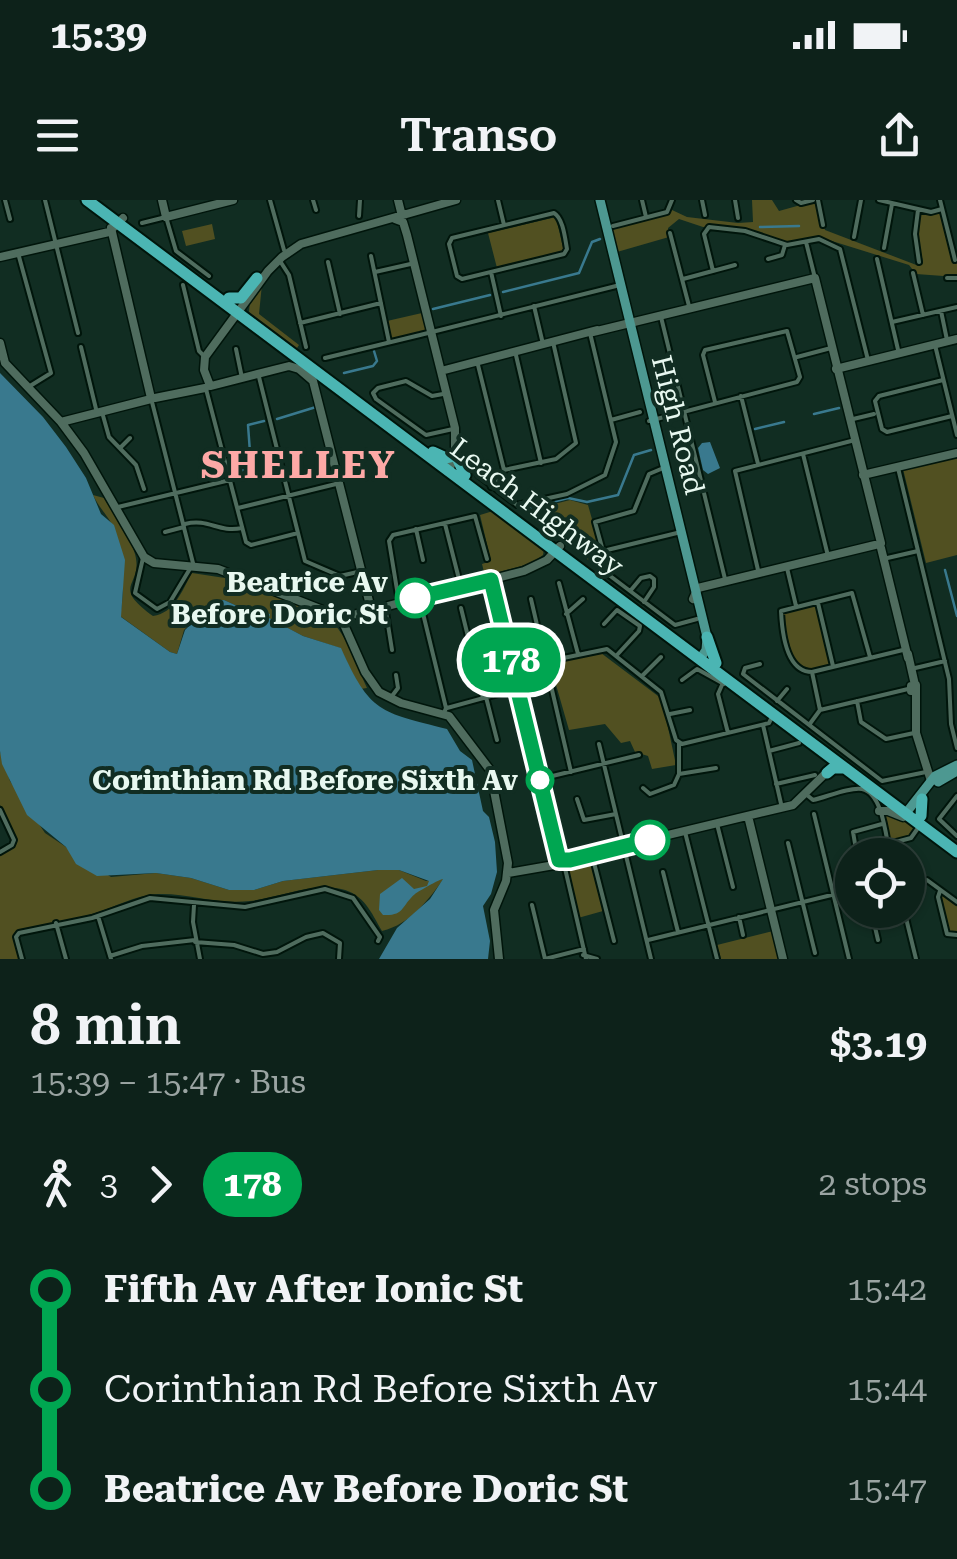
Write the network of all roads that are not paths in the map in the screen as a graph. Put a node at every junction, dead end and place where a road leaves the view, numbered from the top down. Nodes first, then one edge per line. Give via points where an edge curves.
1 (5, 200) edge
2 (45, 200) edge
3 (87, 200) edge
4 (99, 200) edge
5 (162, 200) edge
6 (234, 200) edge
7 (270, 200) edge
8 (313, 200) edge
9 (360, 200) edge
10 (440, 200) edge
11 (456, 200) edge
12 (498, 200) edge
13 (597, 200) edge
14 (642, 200) edge
15 (672, 200) edge
16 (702, 200) edge
17 (735, 200) edge
18 (796, 200) edge
19 (815, 200) edge
20 (861, 200) edge
21 (879, 200) edge
22 (940, 200) edge
23 (218, 202) edge
24 (892, 204) junction
25 (942, 208) junction
26 (316, 210) dead end
27 (918, 210) junction
28 (401, 211) edge
29 (705, 215) dead end
30 (166, 216) junction
31 (646, 217) junction
32 (738, 218) dead end
33 (10, 219) dead end
34 (360, 219) junction
35 (142, 222) dead end
36 (382, 222) junction
37 (504, 225) junction
38 (823, 225) dead end
39 (613, 226) dead end
40 (113, 227) junction
41 (670, 233) dead end
42 (854, 237) dead end
43 (806, 242) junction
44 (56, 243) junction
45 (785, 245) junction
46 (884, 248) dead end
47 (284, 250) junction
48 (18, 253) junction
49 (371, 256) dead end
50 (0, 257) edge
51 (877, 258) dead end
52 (768, 259) dead end
53 (278, 260) junction
54 (955, 260) edge
55 (328, 262) dead end
56 (919, 262) dead end
57 (415, 263) junction
58 (735, 265) dead end
59 (713, 271) junction
60 (492, 272) junction
61 (374, 273) junction
62 (914, 273) dead end
63 (209, 276) dead end
64 (258, 278) joint
65 (814, 278) junction
66 (947, 278) dead end
67 (957, 278) edge
68 (683, 279) junction
69 (183, 285) dead end
70 (616, 286) junction
71 (381, 303) junction
72 (534, 306) junction
73 (239, 308) junction
74 (957, 308) edge
75 (690, 309) junction
76 (940, 310) junction
77 (340, 314) junction
78 (923, 315) junction
79 (501, 316) junction
80 (661, 316) junction
81 (892, 322) junction
82 (300, 323) junction
83 (630, 323) junction
84 (227, 324) junction
85 (431, 329) junction
86 (592, 332) junction
87 (78, 333) dead end
88 (952, 340) edge
89 (390, 342) junction
90 (0, 343) edge
91 (548, 343) junction
92 (934, 345) junction
93 (306, 346) dead end
94 (81, 347) dead end
95 (236, 348) dead end
96 (831, 348) junction
97 (515, 351) junction
98 (899, 354) junction
99 (204, 356) junction
100 (795, 357) junction
101 (324, 358) dead end
102 (2, 360) edge
103 (476, 361) junction
104 (868, 361) junction
105 (443, 369) junction
106 (836, 369) junction
107 (258, 373) junction
108 (242, 378) junction
109 (944, 380) junction
110 (28, 387) junction
111 (208, 387) junction
112 (447, 393) junction
113 (741, 396) junction
114 (153, 399) junction
115 (715, 402) junction
116 (684, 411) junction
117 (100, 412) junction
118 (876, 414) junction
119 (952, 416) junction
120 (651, 417) junction
121 (611, 420) junction
122 (61, 422) junction
123 (850, 423) junction
124 (456, 428) junction
125 (957, 434) edge
126 (130, 438) dead end
127 (854, 439) junction
128 (120, 448) junction
129 (957, 453) edge
130 (802, 454) junction
131 (542, 462) junction
132 (758, 465) junction
133 (458, 466) junction
134 (898, 468) junction
135 (661, 469) junction
136 (504, 470) junction
137 (866, 476) junction
138 (230, 480) junction
139 (340, 483) junction
140 (491, 487) junction
141 (144, 489) dead end
142 (176, 493) junction
143 (289, 496) junction
144 (115, 508) junction
145 (237, 508) junction
146 (444, 522) junction
147 (184, 526) junction
148 (242, 528) junction
149 (416, 529) junction
150 (165, 532) dead end
151 (679, 532) junction
152 (298, 533) junction
153 (878, 548) junction
154 (602, 550) junction
155 (919, 550) junction
156 (554, 552) junction
157 (144, 557) junction
158 (828, 558) junction
159 (487, 559) dead end
160 (423, 560) dead end
161 (193, 567) junction
162 (787, 568) junction
163 (362, 572) junction
164 (759, 575) junction
165 (492, 578) junction
166 (559, 583) dead end
167 (726, 583) junction
168 (460, 586) junction
169 (697, 591) junction
170 (630, 592) junction
171 (419, 596) junction
172 (583, 599) dead end
173 (530, 600) dead end
174 (398, 601) junction
175 (817, 601) junction
176 (644, 602) junction
177 (385, 604) junction
178 (796, 606) junction
179 (371, 608) junction
180 (461, 608) dead end
181 (566, 614) junction
182 (339, 618) junction
183 (698, 619) junction
184 (604, 624) dead end
185 (704, 635) junction
186 (687, 641) junction
187 (906, 649) junction
188 (392, 650) dead end
189 (578, 654) junction
190 (700, 655) junction
191 (616, 656) junction
192 (870, 657) junction
193 (660, 658) dead end
194 (945, 661) junction
195 (544, 662) junction
196 (716, 663) junction
197 (760, 664) dead end
198 (833, 666) junction
199 (911, 670) junction
200 (812, 672) junction
201 (396, 676) dead end
202 (642, 676) junction
203 (957, 677) edge
204 (949, 678) junction
205 (682, 680) dead end
206 (723, 684) junction
207 (519, 688) junction
208 (787, 688) dead end
209 (913, 688) junction
210 (485, 697) junction
211 (389, 700) junction
212 (778, 701) junction
213 (856, 701) junction
214 (445, 710) junction
215 (690, 710) dead end
216 (820, 710) junction
217 (670, 714) junction
218 (763, 724) junction
219 (808, 725) junction
220 (916, 732) junction
221 (728, 733) junction
222 (497, 740) dead end
223 (679, 743) junction
224 (799, 743) dead end
225 (598, 744) dead end
226 (957, 748) edge
227 (768, 752) junction
228 (638, 756) dead end
229 (836, 758) junction
230 (603, 764) junction
231 (716, 768) dead end
232 (957, 768) edge
233 (571, 772) junction
234 (679, 774) junction
235 (821, 775) junction
236 (541, 779) junction
237 (776, 784) junction
238 (642, 788) dead end
239 (807, 795) junction
240 (957, 796) edge
241 (577, 799) dead end
242 (920, 801) junction
243 (782, 808) junction
244 (0, 810) edge
245 (879, 811) junction
246 (616, 814) junction
247 (814, 814) dead end
248 (748, 816) junction
249 (2, 818) edge
250 (717, 824) junction
251 (882, 824) junction
252 (685, 832) junction
253 (854, 838) edge
254 (886, 838) edge
255 (911, 838) edge
256 (957, 839) edge
257 (788, 842) dead end
258 (624, 846) junction
259 (0, 852) edge
260 (592, 854) junction
261 (957, 855) edge
262 (562, 862) junction
263 (663, 872) dead end
264 (508, 874) junction
265 (925, 880) edge
266 (733, 888) dead end
267 (941, 890) junction
268 (834, 894) junction
269 (802, 902) junction
270 (957, 902) edge
271 (194, 904) junction
272 (532, 905) dead end
273 (771, 910) junction
274 (98, 916) junction
275 (739, 918) junction
276 (56, 923) junction
277 (709, 925) junction
278 (875, 928) edge
279 (908, 928) edge
280 (375, 929) dead end
281 (678, 932) junction
282 (743, 935) dead end
283 (957, 935) edge
284 (647, 940) junction
285 (878, 940) dead end
286 (195, 941) junction
287 (614, 941) dead end
288 (815, 953) dead end
289 (584, 954) edge
290 (110, 957) edge
291 (22, 959) edge
292 (66, 959) edge
293 (200, 959) edge
294 (339, 959) edge
295 (498, 959) edge
296 (544, 959) edge
297 (597, 959) edge
298 (651, 959) edge
299 (717, 959) edge
300 (784, 959) edge
301 (850, 959) edge
302 (916, 959) edge

1 - 33 street
2 - 44 street
3 - 40 highway, Leach Highway
4 - 40 highway, Leach Highway
5 - 30 street
6 - 23 street
7 - 47 street
8 - 26 street
9 - 34 street
10 - 28 street
11 - 28 street
12 - 37 street
13 - 70 main road, High Road
13 - 83 main road, High Road
14 - 31 street
15 - 31 street via 669,211
16 - 29 street
17 - 32 street
18 - 19 street
19 - 38 street
20 - 42 street
21 - 24 street
22 - 25 street
23 - 30 street
24 - 27 street
24 - 46 street
25 - 27 street
25 - 54 street
27 - 56 street
28 - 34 street
28 - 36 street
28 - 57 street
30 - 35 street
30 - 63 street via 176,251
31 - 39 street
34 - 36 street via 359,225
34 - 47 street
36 - 53 street via 312,239
37 - 60 street via 450,240 459,278
37 - 60 street via 558,214 566,252
40 - 44 street
40 - 73 highway, Leach Highway
40 - 114 street
41 - 68 street
43 - 45 street
43 - 65 street
43 - 104 street via 819,239 840,249
44 - 48 street
44 - 87 street
45 - 52 street via 782,255
45 - 59 street via 745,231 706,228
47 - 64 street
48 - 50 street
48 - 110 street via 51,373
49 - 61 street
51 - 81 street
53 - 73 street
53 - 82 street via 287,270
55 - 77 street
57 - 61 street
57 - 85 street
58 - 59 street
59 - 68 street
60 - 79 street
61 - 71 street
62 - 78 street
64 - 73 highway
65 - 75 street
65 - 96 street
66 - 67 street
68 - 75 street
69 - 99 street
70 - 72 street
70 - 83 main road, High Road
71 - 77 street
71 - 89 street
72 - 79 street
72 - 91 street
73 - 84 highway
73 - 84 highway via 237,320
73 - 133 highway, Leach Highway
73 - 133 highway, Leach Highway
74 - 76 street
75 - 80 street
76 - 78 street
76 - 88 street
77 - 82 street
78 - 81 street
79 - 85 street
80 - 83 street
80 - 116 street
81 - 98 street
82 - 93 street
83 - 86 street
83 - 120 main road, High Road
84 - 99 street
85 - 89 street
85 - 105 street
86 - 91 street
86 - 121 street
88 - 92 street
89 - 101 street
90 - 102 street
91 - 97 street
91 - 131 street via 576,443
92 - 98 street
92 - 109 street
94 - 117 street
95 - 108 street
96 - 100 street
96 - 106 street
97 - 103 street
97 - 131 street
98 - 104 street
99 - 111 street
100 - 113 street via 797,382
100 - 115 street via 788,331 706,350
102 - 110 street
103 - 105 street
103 - 136 street
104 - 106 street
105 - 112 street
106 - 123 street
107 - 108 street
107 - 139 street via 296,367 315,384
107 - 143 street
108 - 111 street
109 - 118 street via 878,396
109 - 119 street
110 - 122 street
111 - 114 street
111 - 138 street
112 - 124 street
112 - 124 street via 432,396 406,381 373,394 426,435
113 - 115 street
113 - 132 street
114 - 117 street
114 - 142 street
115 - 116 street
116 - 120 street
116 - 167 street
117 - 122 street
117 - 128 street
118 - 119 street via 887,432
118 - 123 street
119 - 125 street
120 - 121 street
120 - 135 main road, High Road
120 - 151 main road, High Road
121 - 140 street via 616,444 602,477 520,505
122 - 144 street
123 - 127 street
124 - 133 street
126 - 128 street
127 - 130 street
127 - 137 street
128 - 141 street via 136,465
129 - 134 street
130 - 132 street
130 - 158 street
131 - 136 street
132 - 164 street via 734,475
133 - 140 street
133 - 156 highway, Leach Highway
134 - 137 street
134 - 155 street
135 - 151 main road, High Road
135 - 154 street via 650,473 634,512 595,522
136 - 140 street
137 - 153 street
138 - 142 street
138 - 145 street
139 - 143 street
139 - 163 street
142 - 144 street
142 - 147 street
143 - 145 street
143 - 152 street
144 - 157 street
145 - 148 street
146 - 149 street
146 - 159 street via 475,516
146 - 168 street
147 - 148 street via 199,520 224,531
147 - 150 street
147 - 161 street
148 - 152 street via 248,544
149 - 160 street
149 - 174 street via 390,537
151 - 154 street
151 - 169 main road, High Road
152 - 163 street via 306,562 340,576
153 - 155 street
153 - 158 street
153 - 187 street
154 - 170 street via 600,569
155 - 194 street
156 - 165 street
156 - 186 highway, Leach Highway
156 - 190 highway, Leach Highway
157 - 161 street
157 - 161 street via 135,593 157,608 170,602
158 - 162 street
161 - 182 street via 242,576
162 - 164 street
162 - 178 street
163 - 179 street
164 - 167 street
165 - 168 street
165 - 207 street
166 - 181 street
167 - 169 street
168 - 171 street
169 - 183 main road, High Road
169 - 185 main road, High Road
170 - 176 street
170 - 176 street via 650,576 654,587
171 - 174 street
171 - 214 street
172 - 181 street
173 - 195 street
174 - 177 street
175 - 178 street
175 - 192 street via 854,594
175 - 198 street
176 - 183 street via 676,625
177 - 179 street
177 - 188 street
178 - 200 street via 781,611 792,663
179 - 182 street
180 - 210 street
181 - 189 street
182 - 211 street via 370,682
183 - 185 main road, High Road
184 - 191 street via 617,610 640,626
185 - 186 highway
185 - 190 main road, High Road
185 - 196 highway
186 - 190 highway, Leach Highway
187 - 192 street
187 - 199 street
189 - 191 street via 603,648
189 - 195 street
190 - 196 highway, Leach Highway
190 - 229 highway, Leach Highway
191 - 202 street
192 - 198 street
193 - 202 street
194 - 199 street
194 - 204 street
195 - 233 street
196 - 229 highway, Leach Highway
197 - 212 street via 743,674
198 - 200 street
199 - 209 street
200 - 216 street
201 - 211 street via 398,688
202 - 217 street via 663,695
203 - 204 street
204 - 226 street
205 - 206 street via 697,668
206 - 218 street via 771,719
206 - 221 street via 718,694
207 - 210 street
207 - 236 street
208 - 212 street
209 - 213 street
209 - 220 street
210 - 214 street
210 - 222 street
211 - 214 street
212 - 219 street
213 - 216 street
213 - 220 street via 862,722 886,739
214 - 264 street via 490,770
215 - 217 street
216 - 219 street
217 - 223 street
218 - 221 street
218 - 227 street
219 - 242 street
220 - 242 street
221 - 223 street
223 - 234 street
224 - 227 street
225 - 230 street
227 - 237 street
228 - 230 street
229 - 235 highway
229 - 235 highway
229 - 242 highway, Leach Highway
229 - 242 highway, Leach Highway via 899,799
230 - 233 street
230 - 246 street
231 - 234 street
232 - 242 main road
233 - 236 street
234 - 238 street via 666,790 647,794
235 - 237 street
235 - 239 street
236 - 262 street
237 - 243 street
239 - 243 street
239 - 245 street via 814,800 858,789 874,797
240 - 256 street via 939,819
241 - 246 street via 584,820
242 - 245 street via 901,816
242 - 255 street
242 - 256 highway, Leach Highway
242 - 261 highway, Leach Highway
243 - 248 street
244 - 249 street
245 - 251 street
246 - 258 street
247 - 268 street
248 - 250 street
248 - 273 street
249 - 259 street via 14,843
250 - 252 street
250 - 266 street
251 - 253 street via 853,832
251 - 254 street
252 - 258 street
252 - 277 street
257 - 269 street
258 - 260 street
258 - 284 street
260 - 262 street
260 - 287 street
262 - 264 street
262 - 289 street
263 - 281 street
264 - 295 street via 494,910
265 - 267 street
267 - 270 street
267 - 283 street via 948,934
268 - 269 street
268 - 301 street
269 - 273 street
269 - 288 street
271 - 274 street via 153,898
271 - 280 street via 245,906 335,890 356,901
271 - 286 street
272 - 296 street
273 - 275 street
273 - 300 street
274 - 276 street
274 - 290 street
275 - 277 street
275 - 282 street
276 - 291 street via 16,936
276 - 292 street
277 - 281 street
277 - 299 street
278 - 285 street
279 - 302 street
281 - 284 street
284 - 298 street
286 - 290 street
286 - 293 street
286 - 294 street via 263,954 323,933 340,943
289 - 296 street
289 - 297 street

